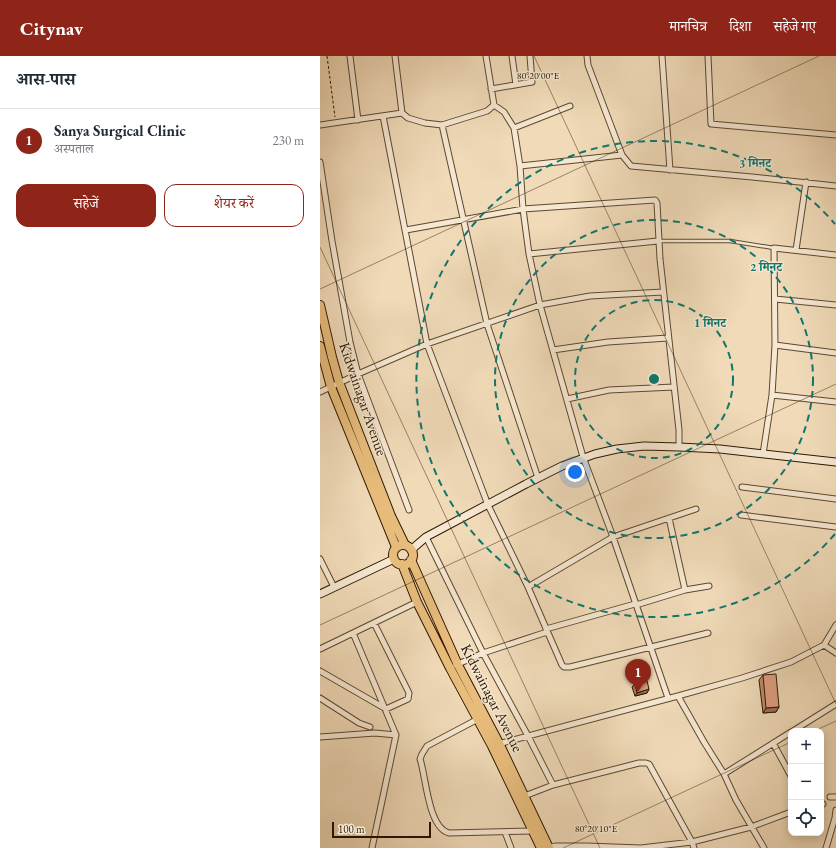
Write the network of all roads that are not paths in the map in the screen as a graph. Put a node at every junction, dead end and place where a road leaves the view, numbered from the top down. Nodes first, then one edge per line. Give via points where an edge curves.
1 (350, 56) edge
2 (395, 56) edge
3 (486, 56) edge
4 (512, 56) edge
5 (530, 56) edge
6 (587, 56) edge
7 (662, 56) edge
8 (708, 56) edge
9 (516, 85) junction
10 (491, 89) junction
11 (494, 105) junction
12 (570, 106) dead end
13 (402, 113) junction
14 (383, 116) junction
15 (358, 120) junction
16 (320, 125) edge
17 (442, 125) junction
18 (514, 128) junction
19 (836, 134) edge
20 (622, 155) junction
21 (320, 162) edge
22 (520, 166) junction
23 (670, 170) junction
24 (806, 182) junction
25 (836, 186) edge
26 (523, 209) junction
27 (463, 220) junction
28 (406, 230) junction
29 (658, 242) junction
30 (774, 248) junction
31 (796, 250) junction
32 (529, 254) junction
33 (836, 255) edge
34 (663, 292) junction
35 (775, 299) junction
36 (540, 305) junction
37 (836, 305) edge
38 (320, 307) edge
39 (487, 324) junction
40 (668, 338) junction
41 (427, 344) junction
42 (775, 345) junction
43 (320, 346) edge
44 (553, 350) junction
45 (836, 353) edge
46 (358, 374) junction
47 (339, 382) junction
48 (331, 387) junction
49 (674, 387) junction
50 (320, 392) edge
51 (772, 395) junction
52 (567, 399) junction
53 (836, 402) edge
54 (678, 447) junction
55 (763, 454) junction
56 (583, 458) junction
57 (836, 462) edge
58 (538, 478) junction
59 (742, 487) dead end
60 (836, 499) edge
61 (488, 505) junction
62 (696, 509) dead end
63 (409, 510) dead end
64 (741, 515) dead end
65 (669, 518) junction
66 (836, 527) edge
67 (426, 537) junction
68 (613, 537) junction
69 (396, 547) junction
70 (408, 547) junction
71 (320, 558) edge
72 (394, 559) junction
73 (411, 560) junction
74 (402, 564) junction
75 (708, 586) dead end
76 (334, 587) junction
77 (528, 587) junction
78 (685, 590) junction
79 (320, 594) edge
80 (417, 602) junction
81 (636, 604) junction
82 (374, 623) junction
83 (836, 625) edge
84 (546, 631) junction
85 (353, 633) junction
86 (708, 633) dead end
87 (824, 646) junction
88 (650, 648) junction
89 (320, 649) edge
90 (483, 653) junction
91 (836, 653) edge
92 (458, 664) junction
93 (450, 668) junction
94 (320, 671) edge
95 (678, 696) junction
96 (320, 698) edge
97 (668, 698) junction
98 (836, 704) edge
99 (386, 709) junction
100 (478, 719) junction
101 (370, 727) dead end
102 (798, 728) edge
103 (396, 734) junction
104 (788, 734) edge
105 (528, 736) junction
106 (320, 737) edge
107 (773, 743) junction
108 (496, 744) junction
109 (788, 770) edge
110 (724, 774) junction
111 (553, 785) junction
112 (521, 797) junction
113 (836, 810) edge
114 (788, 813) edge
115 (751, 827) junction
116 (533, 831) junction
117 (505, 832) junction
118 (692, 842) junction
119 (372, 848) edge
120 (511, 848) edge
121 (541, 848) edge
122 (549, 848) edge
123 (641, 848) edge
124 (694, 848) edge
125 (764, 848) edge
126 (826, 848) edge

1 - 15 street
2 - 13 street
3 - 10 street
4 - 9 street
5 - 9 street via 532,82
6 - 20 street via 588,65
7 - 23 street
8 - 19 street via 712,124
9 - 10 street
10 - 11 street
11 - 17 street via 487,111
11 - 18 street via 504,112
12 - 18 street
13 - 14 street
13 - 17 street via 408,118 424,123
14 - 15 street
14 - 28 street
15 - 16 street
17 - 27 street
18 - 22 street
20 - 22 street
20 - 23 street via 631,166
21 - 46 street via 332,241
22 - 26 street
23 - 24 street
24 - 25 street
24 - 31 street
26 - 27 street
26 - 29 street via 655,200
26 - 32 street
27 - 28 street
27 - 39 street
28 - 41 street
29 - 30 lane via 730,241
29 - 32 street
29 - 34 street
30 - 31 street
30 - 35 street
31 - 33 street
32 - 36 street
34 - 36 street via 590,296
34 - 40 street
35 - 37 street
35 - 42 street
36 - 39 street
36 - 44 street
38 - 47 main road, Kidwainagar Avenue
39 - 41 street
39 - 58 street
40 - 44 street via 608,342
40 - 49 street
41 - 46 street
41 - 61 street
42 - 45 street
42 - 51 street
43 - 48 main road, Kidwainagar Avenue
44 - 52 street
46 - 47 street
46 - 63 street
47 - 48 street
47 - 70 main road, Kidwainagar Avenue via 391,516
48 - 50 street
48 - 69 main road, Kidwainagar Avenue
49 - 52 street via 609,390
49 - 54 street via 679,430
51 - 53 street
51 - 55 street
52 - 56 street
54 - 55 street
54 - 56 street via 644,446 617,449
55 - 57 street
56 - 58 street
56 - 68 street
58 - 61 street
59 - 60 street
61 - 67 street
61 - 77 street
62 - 65 street
64 - 66 street
65 - 68 street
65 - 78 street
67 - 70 street
67 - 90 street
68 - 77 street
68 - 81 street
69 - 70 main road
69 - 72 main road via 393,552
70 - 73 main road via 413,555
71 - 76 street
72 - 74 main road
72 - 76 street
73 - 74 main road
73 - 92 main road, Kidwainagar Avenue
74 - 80 main road, Kidwainagar Avenue
75 - 78 street
76 - 79 street
77 - 84 street
78 - 81 street
80 - 82 street
80 - 93 main road, Kidwainagar Avenue
81 - 84 street
81 - 88 street
82 - 85 street
82 - 99 street via 409,693 408,699
83 - 87 street
84 - 88 street via 564,667
84 - 90 street
85 - 89 street
85 - 99 street
86 - 88 street
87 - 91 street
87 - 95 street via 790,662
88 - 97 street
90 - 92 street
90 - 105 street
92 - 93 street
92 - 108 main road, Kidwainagar Avenue
93 - 100 main road, Kidwainagar Avenue
94 - 99 street
95 - 97 street
95 - 110 street
96 - 101 street via 359,723
97 - 105 street
98 - 102 street
99 - 103 street
100 - 108 main road, Kidwainagar Avenue
100 - 117 street via 427,746 422,754 420,759 429,805 439,826 445,832
103 - 106 street
103 - 119 street
104 - 107 street
105 - 108 street
105 - 111 street
107 - 109 street
107 - 110 street
108 - 112 main road, Kidwainagar Avenue
110 - 115 street
111 - 112 street
111 - 118 street via 639,763 649,764
112 - 116 main road, Kidwainagar Avenue
112 - 122 main road, Kidwainagar Avenue
113 - 126 street
114 - 115 street
115 - 118 street
115 - 125 street
116 - 117 street
116 - 121 main road, Kidwainagar Avenue
117 - 120 street
118 - 123 street
118 - 124 street
122 - 123 street

